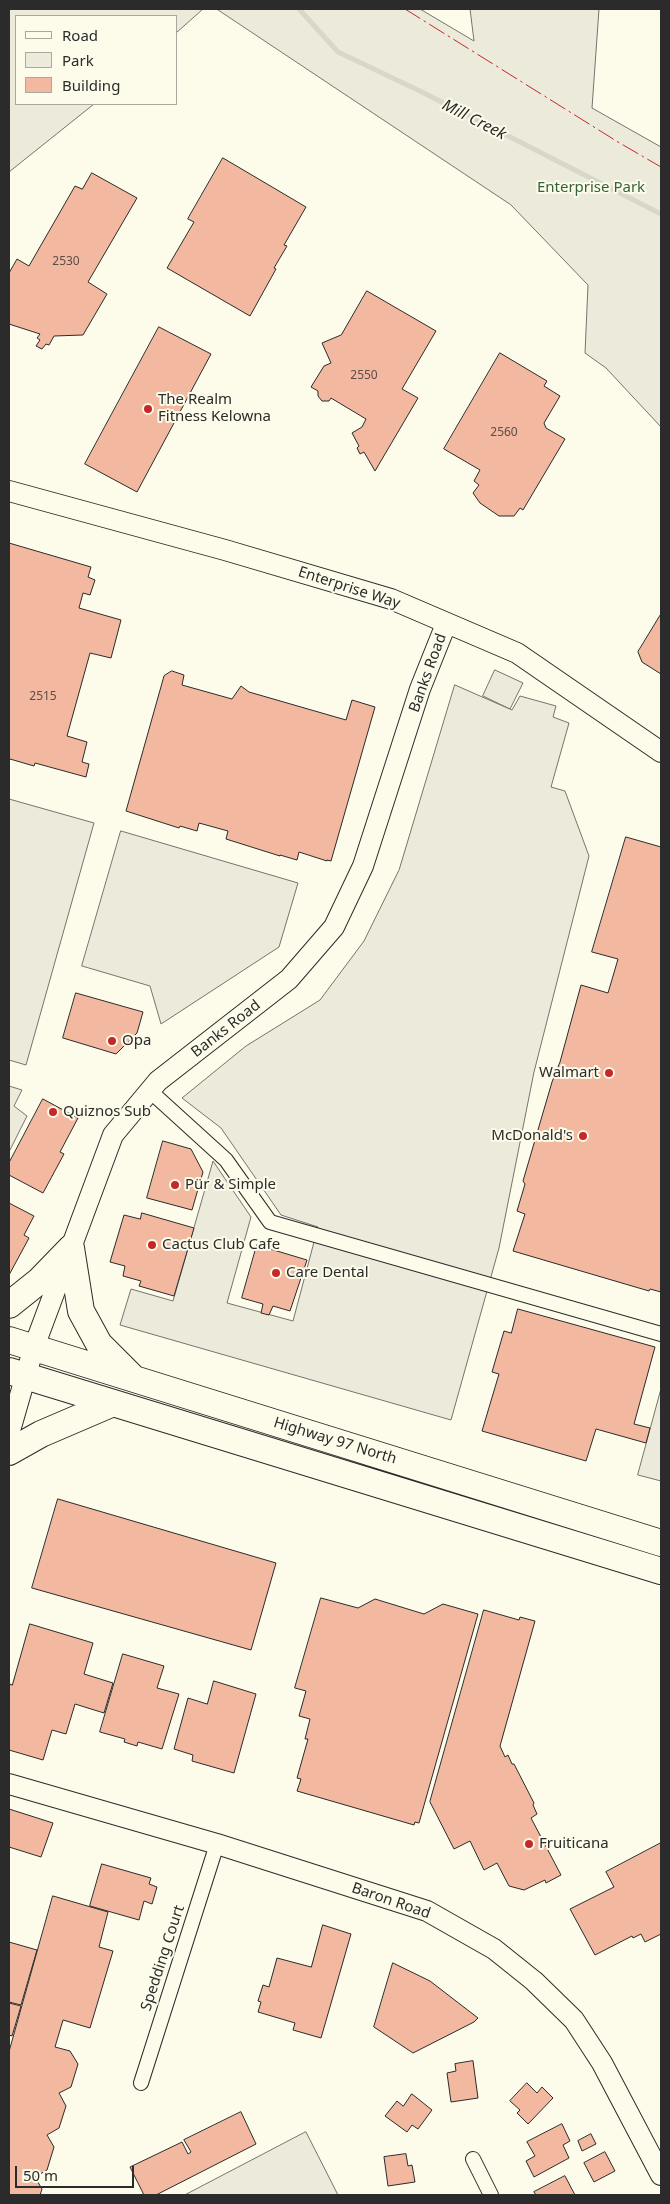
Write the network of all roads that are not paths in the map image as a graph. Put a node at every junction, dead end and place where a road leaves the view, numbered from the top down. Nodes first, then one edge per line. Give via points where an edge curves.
1 (9, 491) edge
2 (446, 624) junction
3 (661, 752) edge
4 (150, 1091) junction
5 (71, 1248) junction
6 (9, 1305) edge
7 (661, 1334) edge
8 (9, 1340) edge
9 (34, 1347) junction
10 (17, 1374) edge
11 (133, 1379) junction
12 (111, 1404) junction
13 (9, 1434) edge
14 (9, 1452) edge
15 (661, 1543) edge
16 (661, 1572) edge
17 (9, 1784) edge
18 (217, 1844) junction
19 (140, 2083) dead end
20 (473, 2159) dead end
21 (661, 2175) edge
22 (491, 2195) edge

1 - 2 street, Enterprise Way via 391,599
2 - 3 street, Enterprise Way via 517,653
2 - 4 street, Banks Road via 420,689 363,866 334,927 289,979 158,1081
4 - 5 street, Banks Road via 113,1135
4 - 7 street via 226,1160 270,1222
5 - 6 highway via 39,1281
5 - 9 street, Banks Road
5 - 11 highway via 81,1311 99,1344
8 - 9 highway, Highway 97 North
9 - 10 street, Banks Road
9 - 11 highway, Highway 97 North
10 - 12 highway, Highway 97 North
10 - 13 street, Banks Road
11 - 15 highway, Highway 97 North
12 - 14 highway via 41,1434
12 - 16 highway, Highway 97 North
17 - 18 street, Baron Road
18 - 19 street, Spedding Court
18 - 21 street, Baron Road via 427,1911 494,1949 534,1981 574,2020 602,2063
20 - 22 street

